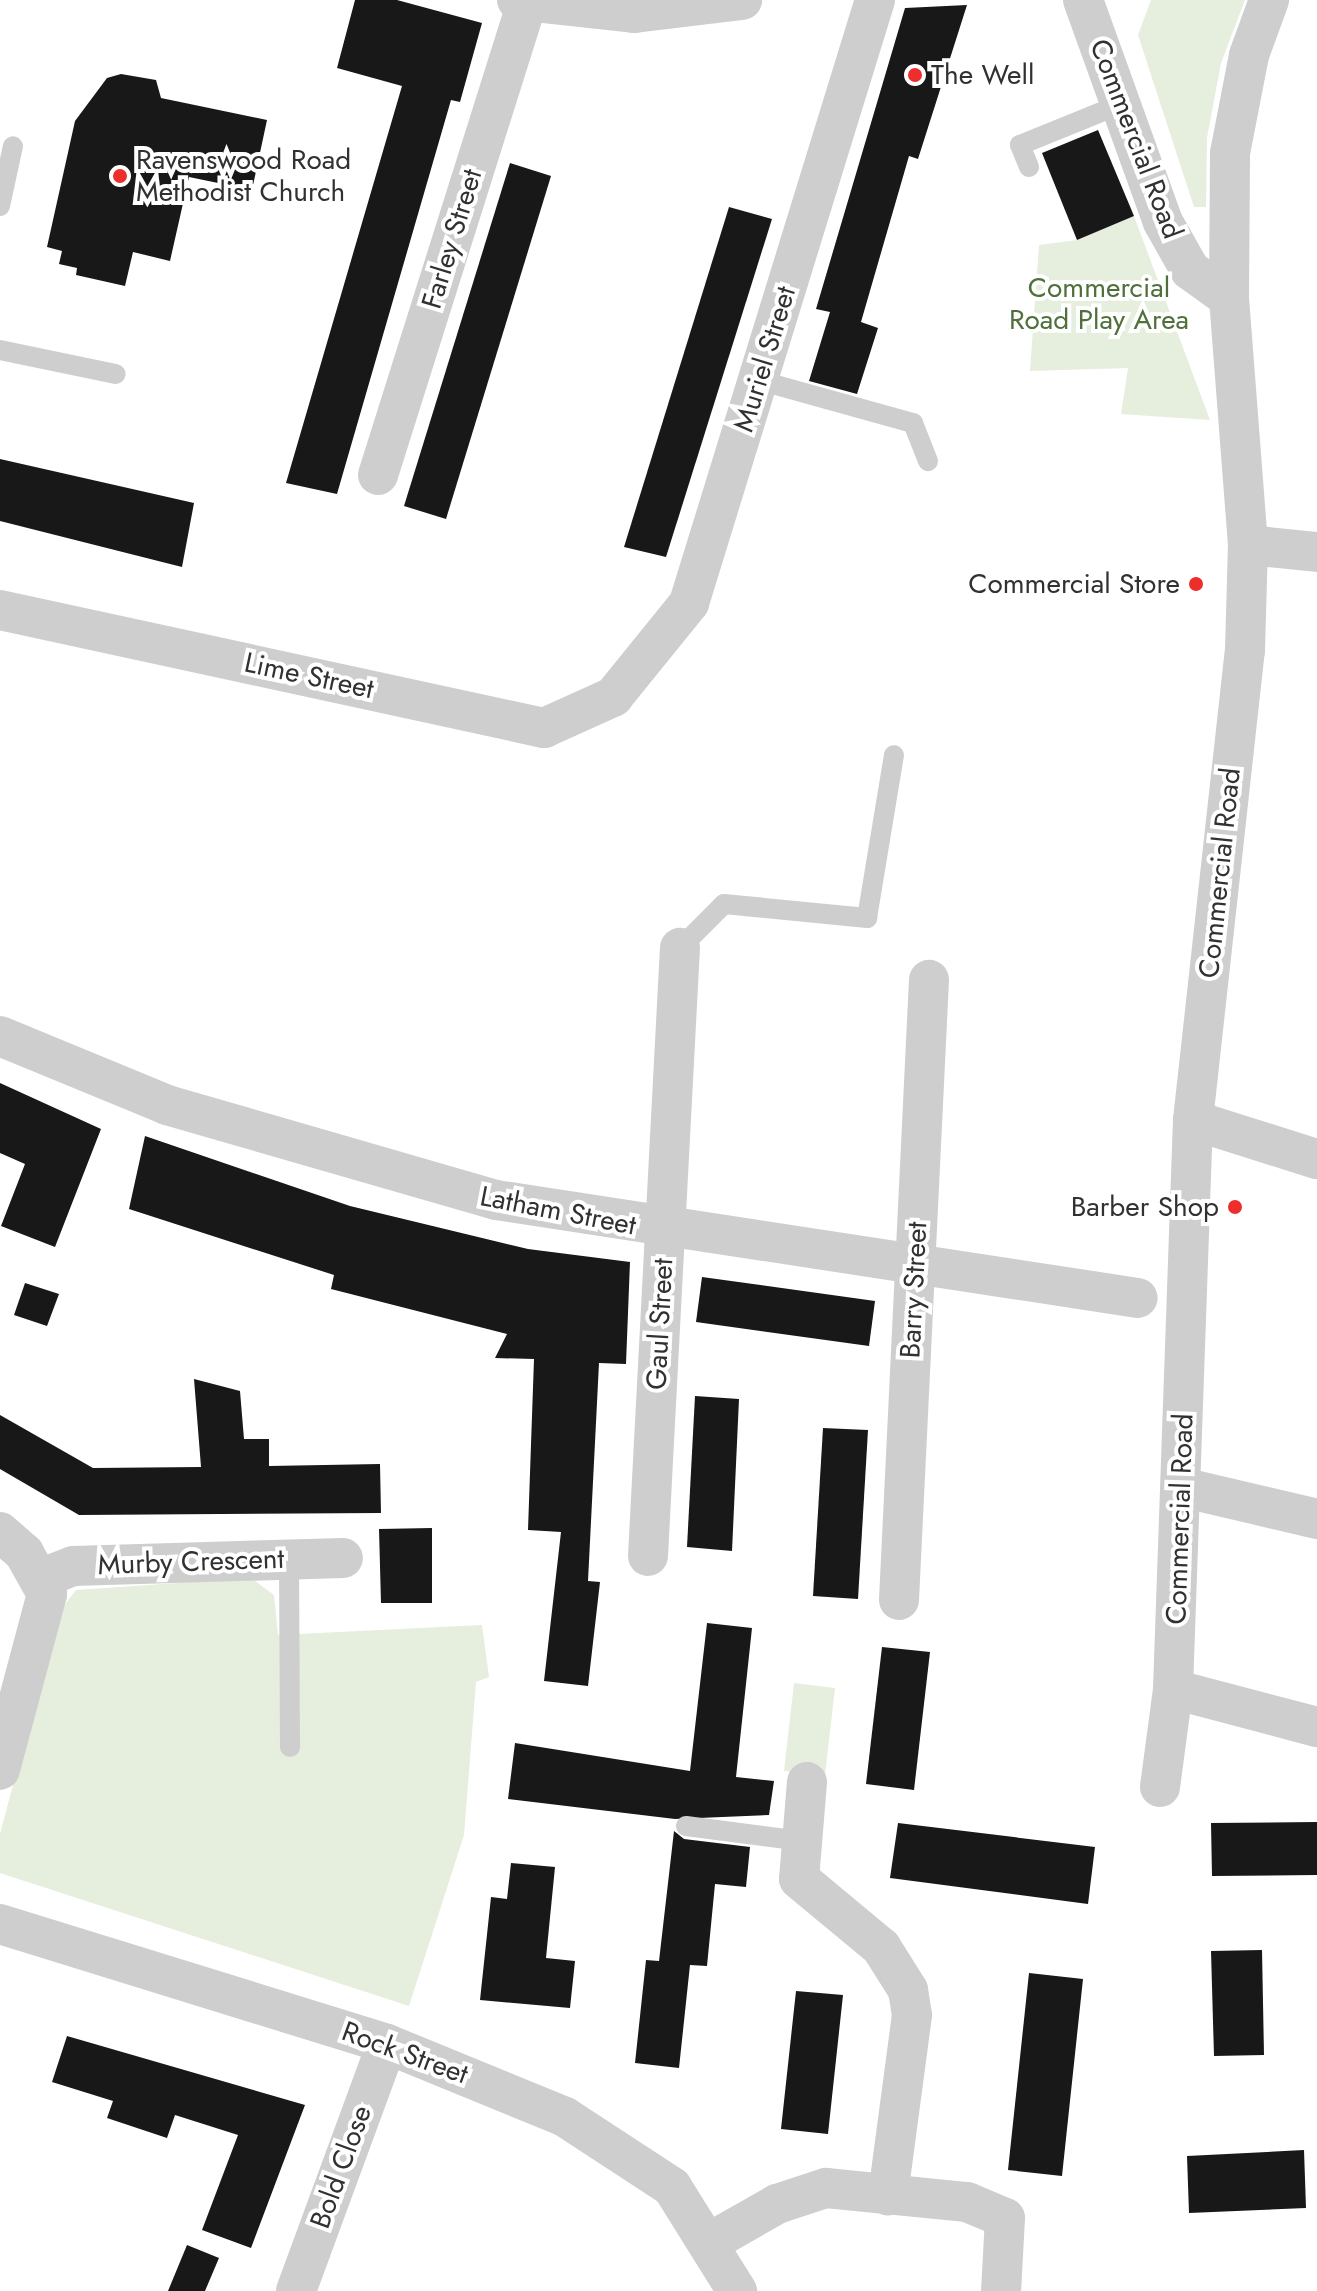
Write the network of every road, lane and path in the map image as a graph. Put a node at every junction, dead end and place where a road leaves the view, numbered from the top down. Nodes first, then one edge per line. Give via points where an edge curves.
1 (742, 0) edge
2 (875, 0) edge
3 (1083, 0) edge
4 (1269, 0) edge
5 (522, 1) edge
6 (1121, 104) junction
7 (13, 146) dead end
8 (1029, 167) dead end
9 (0, 206) edge
10 (1229, 298) junction
11 (0, 350) edge
12 (116, 374) dead end
13 (758, 380) junction
14 (928, 461) dead end
15 (378, 475) dead end
16 (1248, 545) junction
17 (1317, 552) edge
18 (0, 610) edge
19 (613, 697) joint
20 (894, 755) dead end
21 (680, 948) joint
22 (929, 980) dead end
23 (0, 1036) edge
24 (1193, 1120) junction
25 (1317, 1159) edge
26 (665, 1232) junction
27 (915, 1267) junction
28 (1138, 1298) dead end
29 (1181, 1487) junction
30 (1317, 1519) edge
31 (0, 1532) edge
32 (648, 1556) dead end
33 (343, 1558) dead end
34 (289, 1559) junction
35 (42, 1578) junction
36 (899, 1600) dead end
37 (1173, 1689) junction
38 (1317, 1727) edge
39 (290, 1747) dead end
40 (0, 1770) edge
41 (807, 1782) dead end
42 (1160, 1787) dead end
43 (686, 1826) dead end
44 (802, 1841) junction
45 (0, 1924) edge
46 (387, 2044) junction
47 (888, 2195) junction
48 (712, 2241) junction
49 (296, 2291) edge
50 (737, 2291) edge
51 (1001, 2291) edge

1 - 5 street via 634,13
2 - 13 street, Muriel Street
3 - 6 street, Commercial Road
4 - 10 street via 1249,55 1230,153
5 - 15 street, Farley Street
6 - 8 lane via 1020,145
6 - 10 street, Commercial Road via 1163,222 1190,270
7 - 9 lane
10 - 16 street, Commercial Road
11 - 12 lane
13 - 14 lane via 913,423
13 - 19 street, Muriel Street via 689,603
16 - 17 street
16 - 24 street, Commercial Road via 1245,651
18 - 19 street, Lime Street via 544,728
20 - 21 lane via 867,918 724,904
21 - 26 street, Gaul Street
22 - 27 street, Barry Street
23 - 26 street, Latham Street via 167,1105 329,1156 496,1200
24 - 25 street
24 - 29 street, Commercial Road
26 - 27 street, Latham Street
26 - 32 street, Gaul Street
27 - 28 street, Latham Street
27 - 36 street, Barry Street
29 - 30 street
29 - 37 street, Commercial Road
31 - 35 street
33 - 34 street, Murby Crescent
34 - 35 street, Murby Crescent via 73,1566
34 - 39 lane
35 - 40 street via 44,1612
37 - 38 street
37 - 42 street, Commercial Road
41 - 44 street
43 - 44 lane
44 - 47 street via 799,1879 881,1947 908,1990 912,2015
45 - 46 street, Rock Street
46 - 48 street, Rock Street via 512,2092 626,2150 672,2187
46 - 49 street, Bold Close
47 - 48 street via 826,2188 777,2204
47 - 51 street via 967,2202 1005,2218
48 - 50 street, Rock Street

